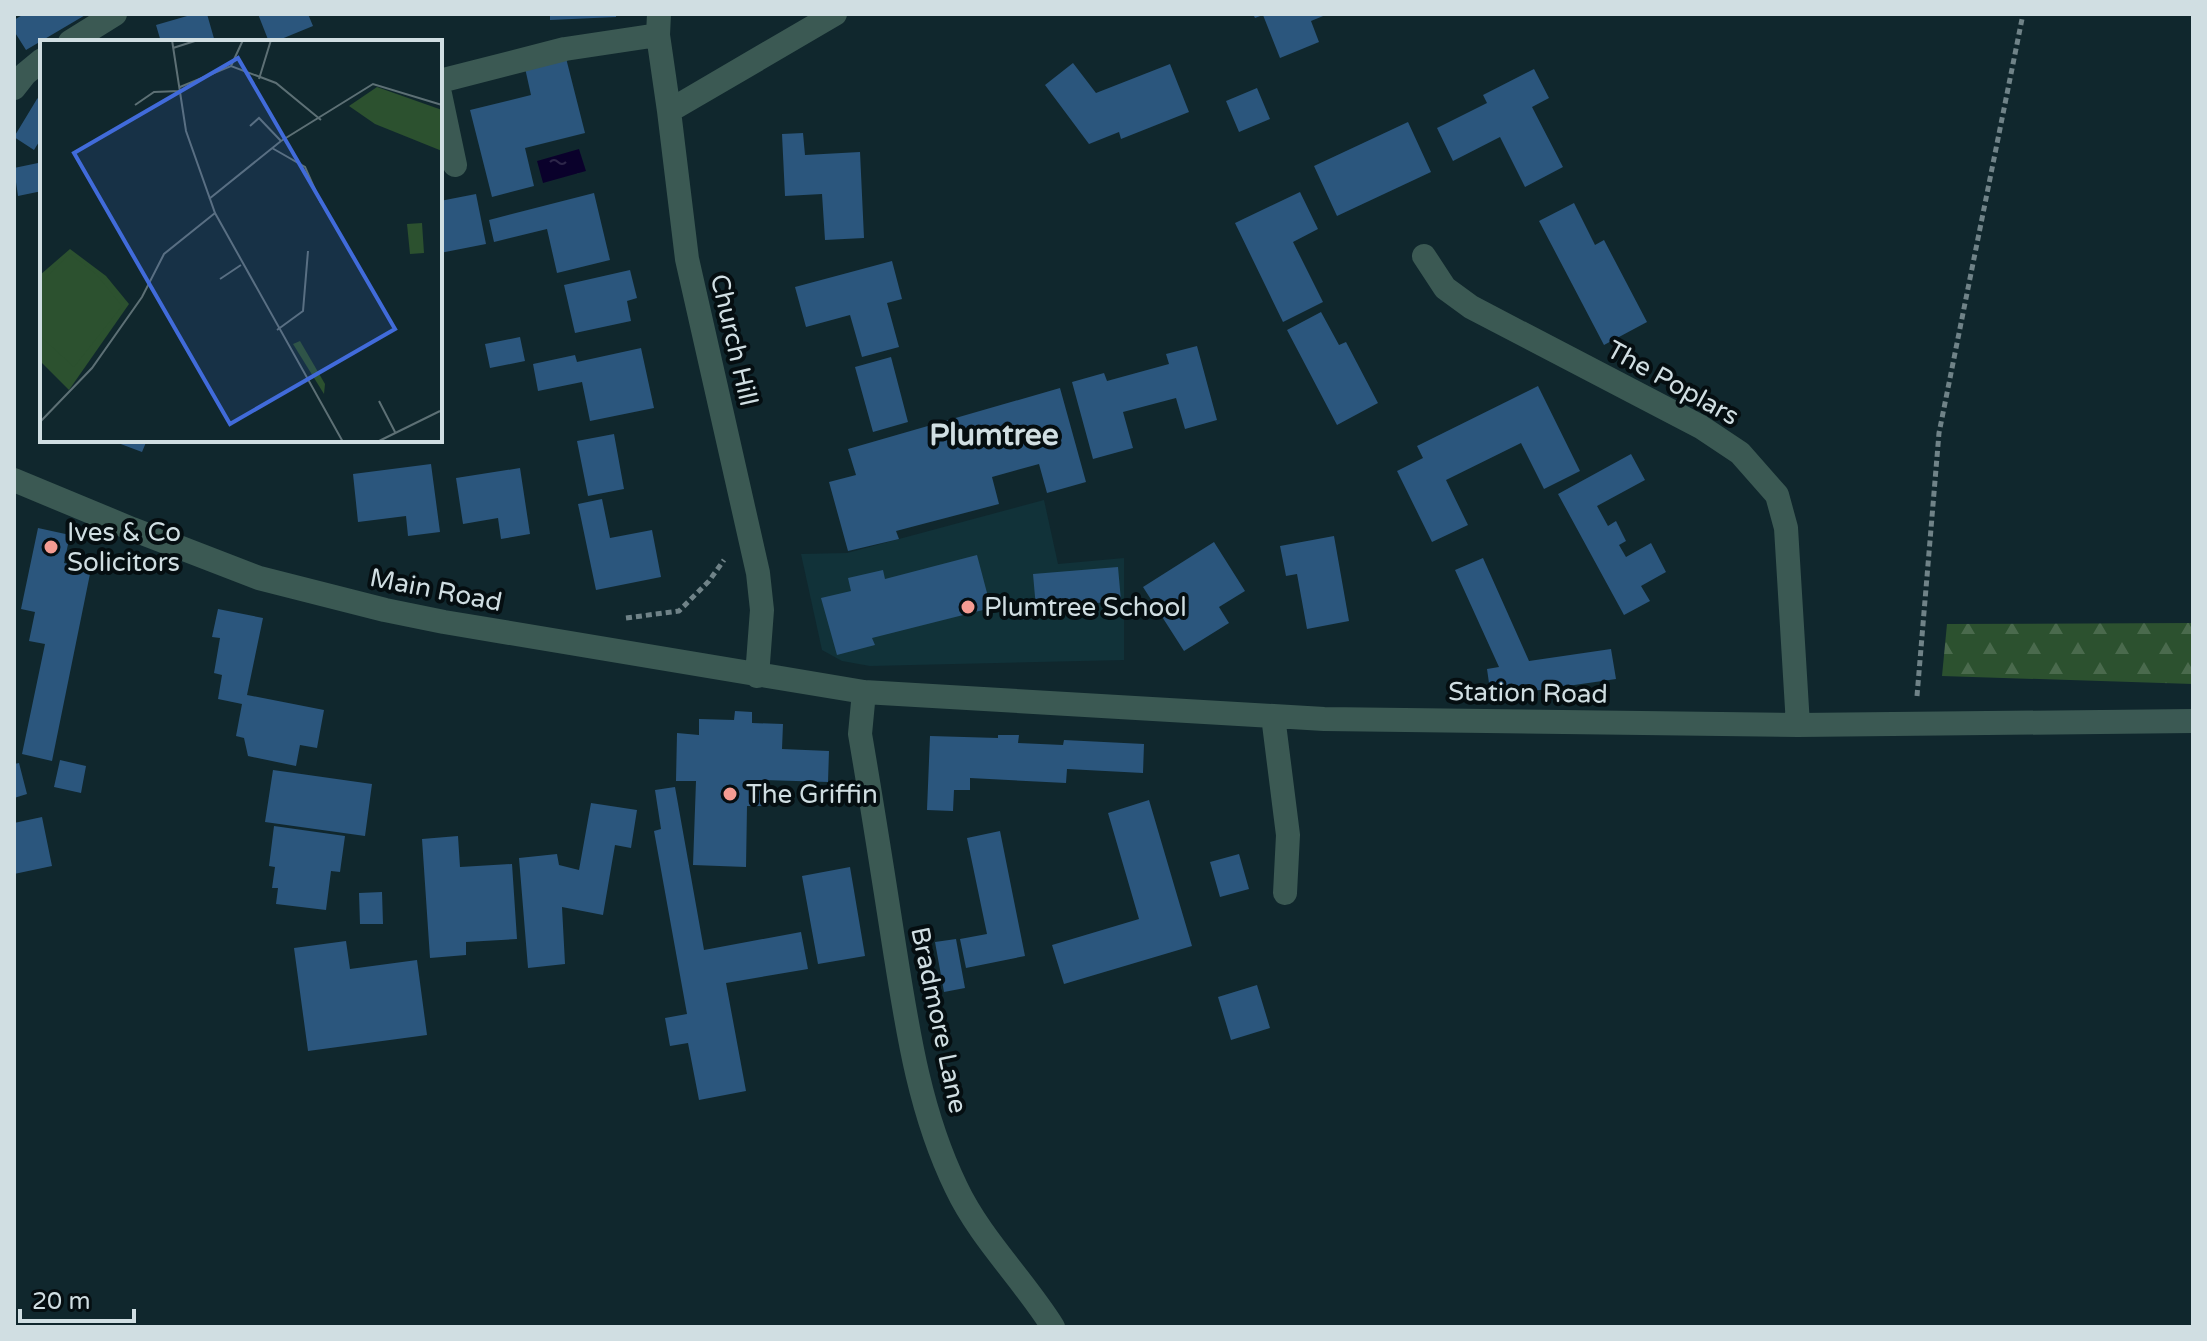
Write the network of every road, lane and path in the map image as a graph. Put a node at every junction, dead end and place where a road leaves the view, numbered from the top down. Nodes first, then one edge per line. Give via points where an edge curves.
1 (115, 14) edge
2 (835, 14) edge
3 (2023, 14) edge
4 (658, 24) edge
5 (73, 40) edge
6 (442, 80) edge
7 (442, 103) edge
8 (669, 111) junction
9 (455, 165) dead end
10 (1424, 256) dead end
11 (14, 480) edge
12 (747, 526) junction
13 (598, 648) junction
14 (757, 676) junction
15 (864, 692) junction
16 (1273, 716) junction
17 (2193, 721) edge
18 (1914, 723) junction
19 (1798, 725) junction
20 (1285, 893) dead end
21 (1053, 1327) edge

1 - 5 street
2 - 8 street
3 - 18 path via 1939,433
4 - 6 street
4 - 8 street, Church Hill
7 - 9 street
8 - 12 street, Church Hill via 687,259
10 - 19 street, The Poplars via 1445,288 1471,307 1701,427 1740,453 1777,495 1786,528
11 - 13 street, Main Road via 259,578 385,610
12 - 13 path via 709,581 679,611 610,620
12 - 14 street, Church Hill via 762,610
13 - 14 street, Main Road
14 - 15 street, Main Road
15 - 16 street, Station Road
15 - 21 street, Bradmore Lane via 860,734 907,1029 937,1147 977,1224
16 - 19 street, Station Road
16 - 20 street via 1288,835
17 - 18 street, Station Road
18 - 19 street, Station Road

